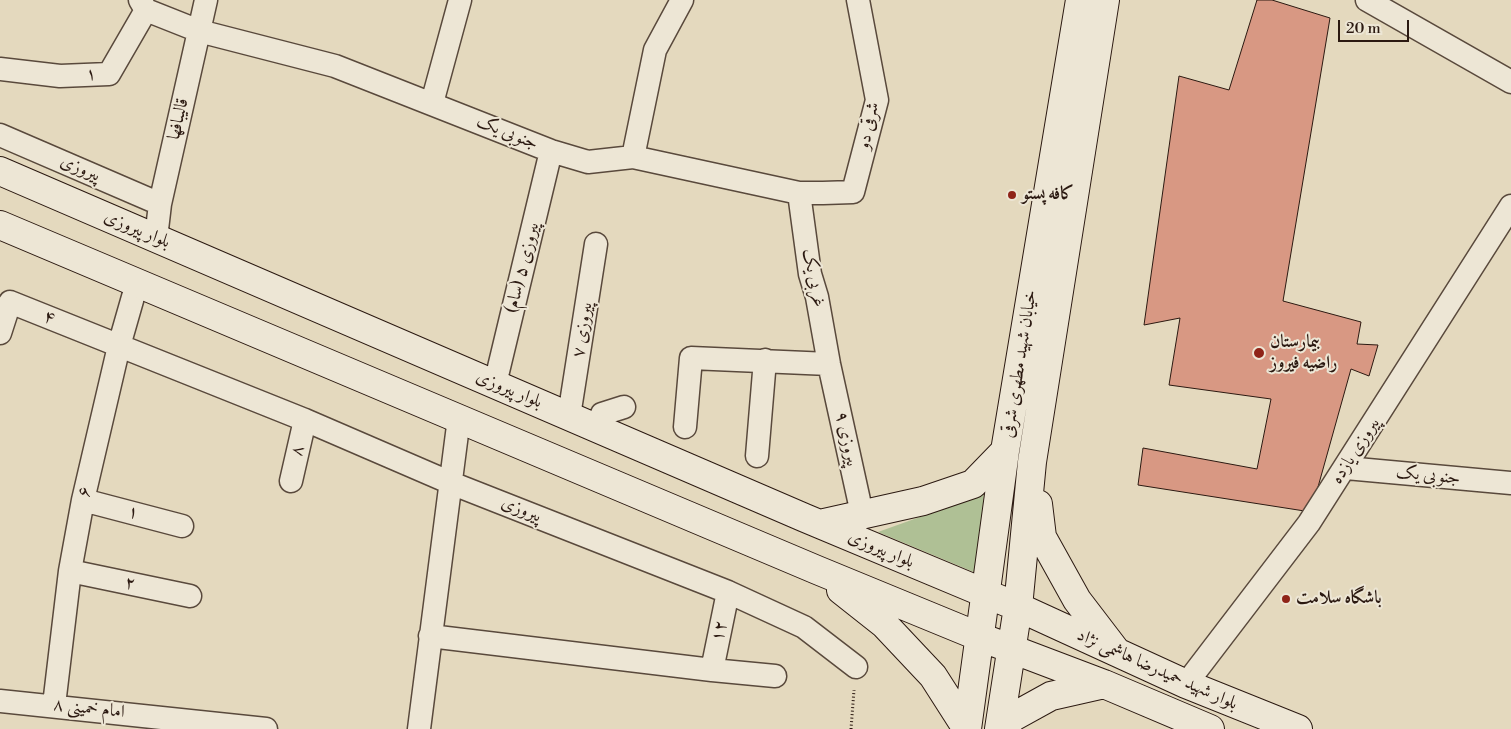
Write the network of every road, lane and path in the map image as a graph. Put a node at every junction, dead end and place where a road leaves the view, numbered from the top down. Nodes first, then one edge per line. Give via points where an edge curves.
1 (206, 0) edge
2 (460, 0) edge
3 (682, 0) edge
4 (858, 0) edge
5 (1080, 0) edge
6 (1105, 0) edge
7 (1370, 1) edge
8 (143, 5) edge
9 (199, 31) junction
10 (0, 69) edge
11 (1511, 82) edge
12 (432, 103) junction
13 (0, 135) edge
14 (551, 151) junction
15 (633, 157) junction
16 (0, 171) edge
17 (799, 193) junction
18 (823, 193) joint
19 (160, 204) junction
20 (1511, 206) edge
21 (0, 225) edge
22 (156, 238) junction
23 (596, 244) dead end
24 (137, 283) junction
25 (0, 333) edge
26 (119, 346) junction
27 (765, 360) junction
28 (829, 364) junction
29 (495, 384) junction
30 (624, 407) dead end
31 (569, 416) junction
32 (459, 418) junction
33 (305, 420) junction
34 (596, 428) junction
35 (685, 428) dead end
36 (1005, 451) junction
37 (757, 456) dead end
38 (1032, 462) junction
39 (1346, 468) junction
40 (291, 481) dead end
41 (451, 482) junction
42 (1511, 483) edge
43 (83, 500) junction
44 (862, 514) junction
45 (812, 521) junction
46 (182, 526) dead end
47 (792, 558) junction
48 (816, 570) junction
49 (70, 572) junction
50 (728, 592) junction
51 (985, 593) junction
52 (190, 596) dead end
53 (1018, 607) junction
54 (430, 636) junction
55 (980, 637) junction
56 (1011, 650) junction
57 (1118, 654) junction
58 (856, 667) joint
59 (712, 670) junction
60 (776, 676) dead end
61 (1104, 684) junction
62 (1186, 684) junction
63 (0, 701) edge
64 (54, 705) junction
65 (266, 729) edge
66 (419, 729) edge
67 (851, 729) edge
68 (967, 729) edge
69 (1000, 729) edge
70 (1210, 729) edge
71 (1298, 729) edge

1 - 9 street, قالیبافها
2 - 12 street
3 - 15 street via 655,50
4 - 18 street, شرقی دو via 877,100 853,192
5 - 36 main road, خیابان شهید مطهری شرقی
6 - 38 main road, خیابان شهید مطهری شرقی
7 - 11 street
8 - 9 street, جنوبی یک
8 - 10 street, ۱ via 109,74 60,76
9 - 12 street, جنوبی یک via 335,66
9 - 19 street, قالیبافها
12 - 14 street, جنوبی یک
13 - 19 street, پیروزی
14 - 15 street, جنوبی یک via 588,162
14 - 29 street, پیروزی ۵ (سام)
15 - 17 street, جنوبی یک
16 - 22 main road, بلوار پیروزی
17 - 18 street, جنوبی یک
17 - 28 street, غربی یک via 810,274
19 - 22 street, قالیبافها
20 - 39 street, پیروزی یازده
21 - 24 main road
22 - 29 main road, بلوار پیروزی
23 - 31 street, پیروزی ۷
24 - 26 street, ۶
24 - 32 main road
25 - 26 street, ۴ via 10,302
26 - 33 street, پیروزی
26 - 43 street, ۶
27 - 28 street
27 - 35 street via 691,358
27 - 37 street
28 - 44 street, پیروزی ۹
29 - 31 main road, بلوار پیروزی
30 - 34 street via 602,414
31 - 34 main road, بلوار پیروزی
32 - 41 street
32 - 47 main road
33 - 40 street, ۸
33 - 41 street, پیروزی
34 - 45 main road, بلوار پیروزی
36 - 44 main road via 973,484 923,501
36 - 51 main road, خیابان شهید مطهری شرقی
38 - 53 main road, خیابان شهید مطهری شرقی
38 - 57 main road via 1042,537 1077,600
39 - 42 street, جنوبی یک
39 - 62 street, پیروزی یازده via 1309,523
41 - 50 street, پیروزی
41 - 54 street
43 - 46 street, ۱
43 - 49 street, ۶
44 - 45 main road
45 - 47 main road
45 - 51 main road, بلوار پیروزی
47 - 48 main road
48 - 55 main road
48 - 68 main road via 884,624 915,656 938,682
49 - 52 street, ۲
49 - 64 street, ۶
50 - 58 street, پیروزی via 804,627
50 - 59 street, ۱۲
51 - 53 main road, بلوار پیروزی
51 - 55 main road, خیابان شهید مطهری شرقی
53 - 56 main road, خیابان شهید مطهری شرقی
53 - 57 main road, بلوار شهید حمیدرضا هاشمی نژاد
54 - 59 street
54 - 66 street
55 - 56 main road, بلوار شهید حمیدرضا هاشمی نژاد
55 - 68 main road, خیابان شهید مطهری شرقی
56 - 61 main road, بلوار شهید حمیدرضا هاشمی نژاد
56 - 69 main road, خیابان شهید مطهری شرقی
57 - 62 main road, بلوار شهید حمیدرضا هاشمی نژاد
58 - 67 path
59 - 60 street
61 - 69 main road via 1051,696 1013,717
61 - 70 main road, بلوار شهید حمیدرضا هاشمی نژاد
62 - 71 main road, بلوار شهید حمیدرضا هاشمی نژاد
63 - 64 street, امام خمینی ۸
64 - 65 street, امام خمینی ۸

